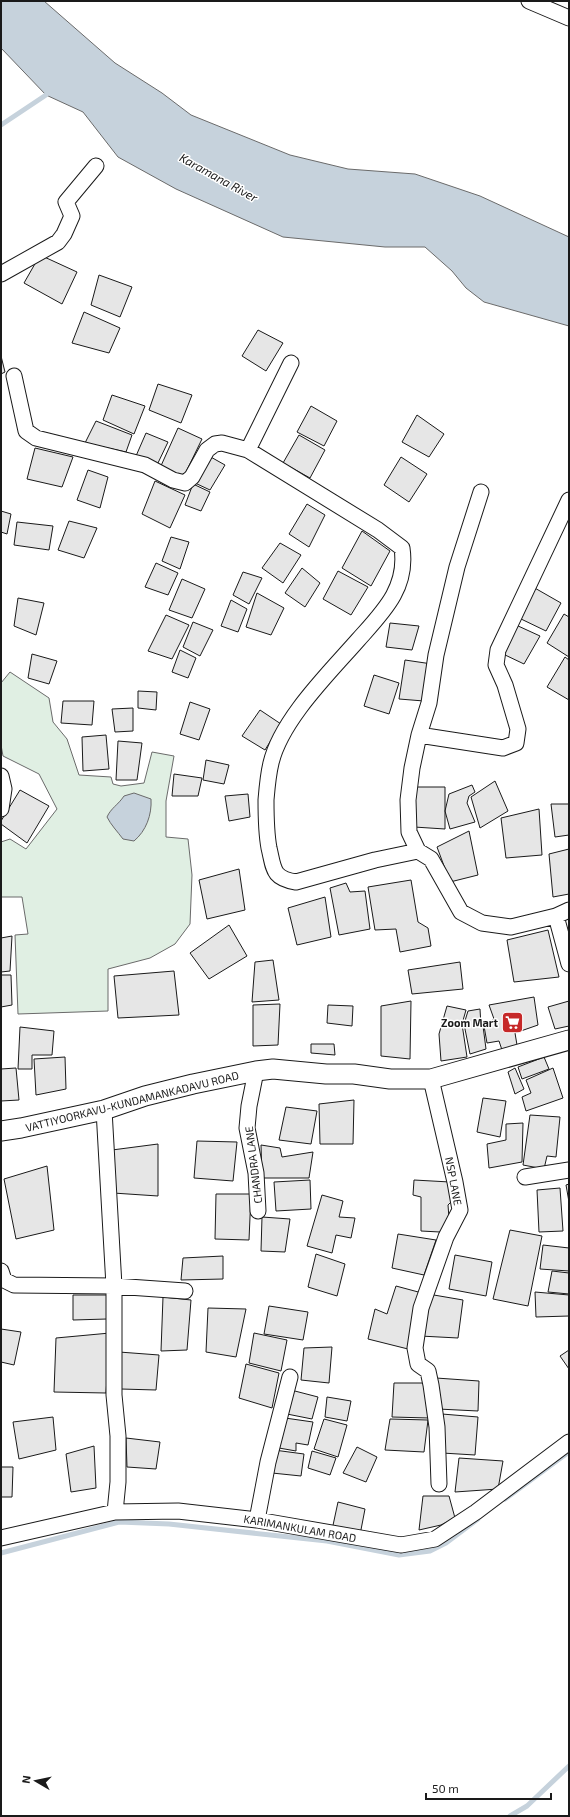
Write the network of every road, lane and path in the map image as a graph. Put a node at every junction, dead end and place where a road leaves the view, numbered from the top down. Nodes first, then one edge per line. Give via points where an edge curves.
1 (529, 1) edge
2 (569, 18) edge
3 (96, 166) dead end
4 (1, 274) edge
5 (291, 363) dead end
6 (14, 376) dead end
7 (248, 450) junction
8 (481, 492) dead end
9 (569, 500) edge
10 (419, 734) junction
11 (1, 776) edge
12 (1, 809) edge
13 (418, 851) junction
14 (562, 913) edge
15 (569, 964) edge
16 (569, 1040) edge
17 (256, 1071) junction
18 (431, 1079) junction
19 (104, 1110) junction
20 (1, 1131) edge
21 (569, 1170) edge
22 (525, 1177) dead end
23 (258, 1211) dead end
24 (4, 1279) edge
25 (114, 1286) junction
26 (184, 1291) dead end
27 (290, 1377) dead end
28 (569, 1442) edge
29 (439, 1484) dead end
30 (115, 1512) junction
31 (257, 1520) junction
32 (1, 1538) edge

1 - 2 street
3 - 4 street via 66,202 72,216 58,242
5 - 7 street
6 - 7 street via 26,431 36,438 146,465 173,480 185,483 192,477 207,450 215,444 222,443
7 - 13 street via 378,530 402,548 404,563 401,578 386,609 317,687 288,725 278,744 267,785 265,822 275,872 283,880 296,882
8 - 10 street via 457,567 436,655 429,703
9 - 10 street via 498,650 496,665 518,730 516,743 503,748
10 - 13 street via 408,800 409,832
11 - 12 street via 4,789
13 - 14 street via 431,859 461,912 482,923 511,926
14 - 15 street
16 - 18 street, VATTIYOORKAVU-KUNDAMANKADAVU ROAD
17 - 18 street, VATTIYOORKAVU-KUNDAMANKADAVU ROAD via 273,1069 390,1079
17 - 19 street, VATTIYOORKAVU-KUNDAMANKADAVU ROAD via 145,1096
17 - 23 street, CHANDRA LANE via 247,1128 256,1174
18 - 29 street, NSP LANE via 460,1210 446,1237 430,1280 421,1308 415,1348 418,1364 428,1371 431,1384 437,1427
19 - 20 street, VATTIYOORKAVU-KUNDAMANKADAVU ROAD
19 - 25 street
21 - 22 street
24 - 25 street via 14,1285
25 - 26 street
25 - 30 street via 114,1395 118,1436
27 - 31 street via 268,1462
28 - 31 street, KARIMANKULAM ROAD via 476,1512 435,1539 401,1546
30 - 31 street, KARIMANKULAM ROAD via 178,1511
30 - 32 street, KARIMANKULAM ROAD

